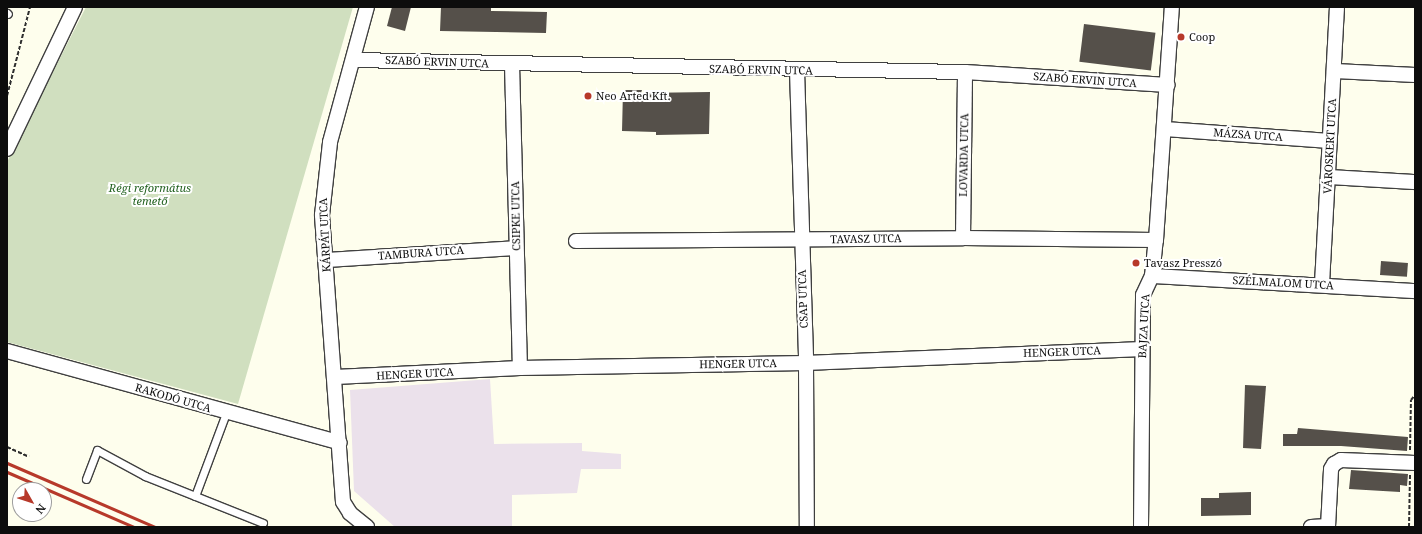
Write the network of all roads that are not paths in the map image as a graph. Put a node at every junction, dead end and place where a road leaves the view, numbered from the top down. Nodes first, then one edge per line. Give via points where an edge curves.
1 (75, 7) edge
2 (367, 7) edge
3 (1172, 7) edge
4 (1337, 7) edge
5 (354, 60) junction
6 (512, 64) junction
7 (797, 70) junction
8 (1335, 71) junction
9 (965, 72) junction
10 (1415, 75) edge
11 (1168, 85) junction
12 (1165, 129) junction
13 (1330, 141) junction
14 (7, 149) edge
15 (1328, 177) junction
16 (1415, 182) edge
17 (963, 238) junction
18 (576, 240) dead end
19 (801, 240) junction
20 (1156, 240) junction
21 (516, 248) junction
22 (326, 260) junction
23 (1152, 276) junction
24 (1322, 284) junction
25 (1415, 292) edge
26 (1142, 349) junction
27 (7, 351) edge
28 (806, 363) junction
29 (520, 368) junction
30 (335, 377) junction
31 (226, 413) junction
32 (340, 443) junction
33 (1412, 463) edge
34 (86, 479) dead end
35 (195, 496) junction
36 (263, 523) dead end
37 (367, 527) edge
38 (807, 527) edge
39 (1141, 527) edge
40 (1311, 527) edge
41 (1328, 527) edge

1 - 14 street
2 - 5 street, KÁRPÁT UTCA
3 - 11 street, BAJZA UTCA
4 - 8 street, VÁROSKERT UTCA
5 - 6 street, SZABÓ ERVIN UTCA
5 - 22 street, KÁRPÁT UTCA via 330,142 325,173 322,215
6 - 7 street, SZABÓ ERVIN UTCA
6 - 21 street, CSIPKE UTCA
7 - 9 street, SZABÓ ERVIN UTCA
7 - 19 street, CSAP UTCA
8 - 10 street
8 - 13 street, VÁROSKERT UTCA
9 - 11 street, SZABÓ ERVIN UTCA
9 - 17 street, LOVARDA UTCA
11 - 12 street, BAJZA UTCA
12 - 13 street, MÁZSA UTCA
12 - 20 street, BAJZA UTCA
13 - 15 street, VÁROSKERT UTCA
15 - 16 street
15 - 24 street, VÁROSKERT UTCA
17 - 19 street, TAVASZ UTCA
17 - 20 street, TAVASZ UTCA
18 - 19 street, TAVASZ UTCA
19 - 28 street, CSAP UTCA
20 - 23 street, BAJZA UTCA
21 - 22 street, TAMBURA UTCA
21 - 29 street, CSIPKE UTCA
22 - 30 street, KÁRPÁT UTCA
23 - 24 street, SZÉLMALOM UTCA
23 - 26 street, BAJZA UTCA via 1143,295
24 - 25 street, SZÉLMALOM UTCA
26 - 28 street, HENGER UTCA
26 - 39 street, BAJZA UTCA
27 - 31 street, RAKODÓ UTCA
28 - 29 street, HENGER UTCA
28 - 38 street, CSAP UTCA
29 - 30 street, HENGER UTCA
30 - 32 street, KÁRPÁT UTCA
31 - 32 street, RAKODÓ UTCA
31 - 35 lane
32 - 37 street, KÁRPÁT UTCA via 344,502 350,513
33 - 41 street via 1341,460 1334,464 1331,469
34 - 35 lane via 97,450 145,476
35 - 36 lane
40 - 41 street

